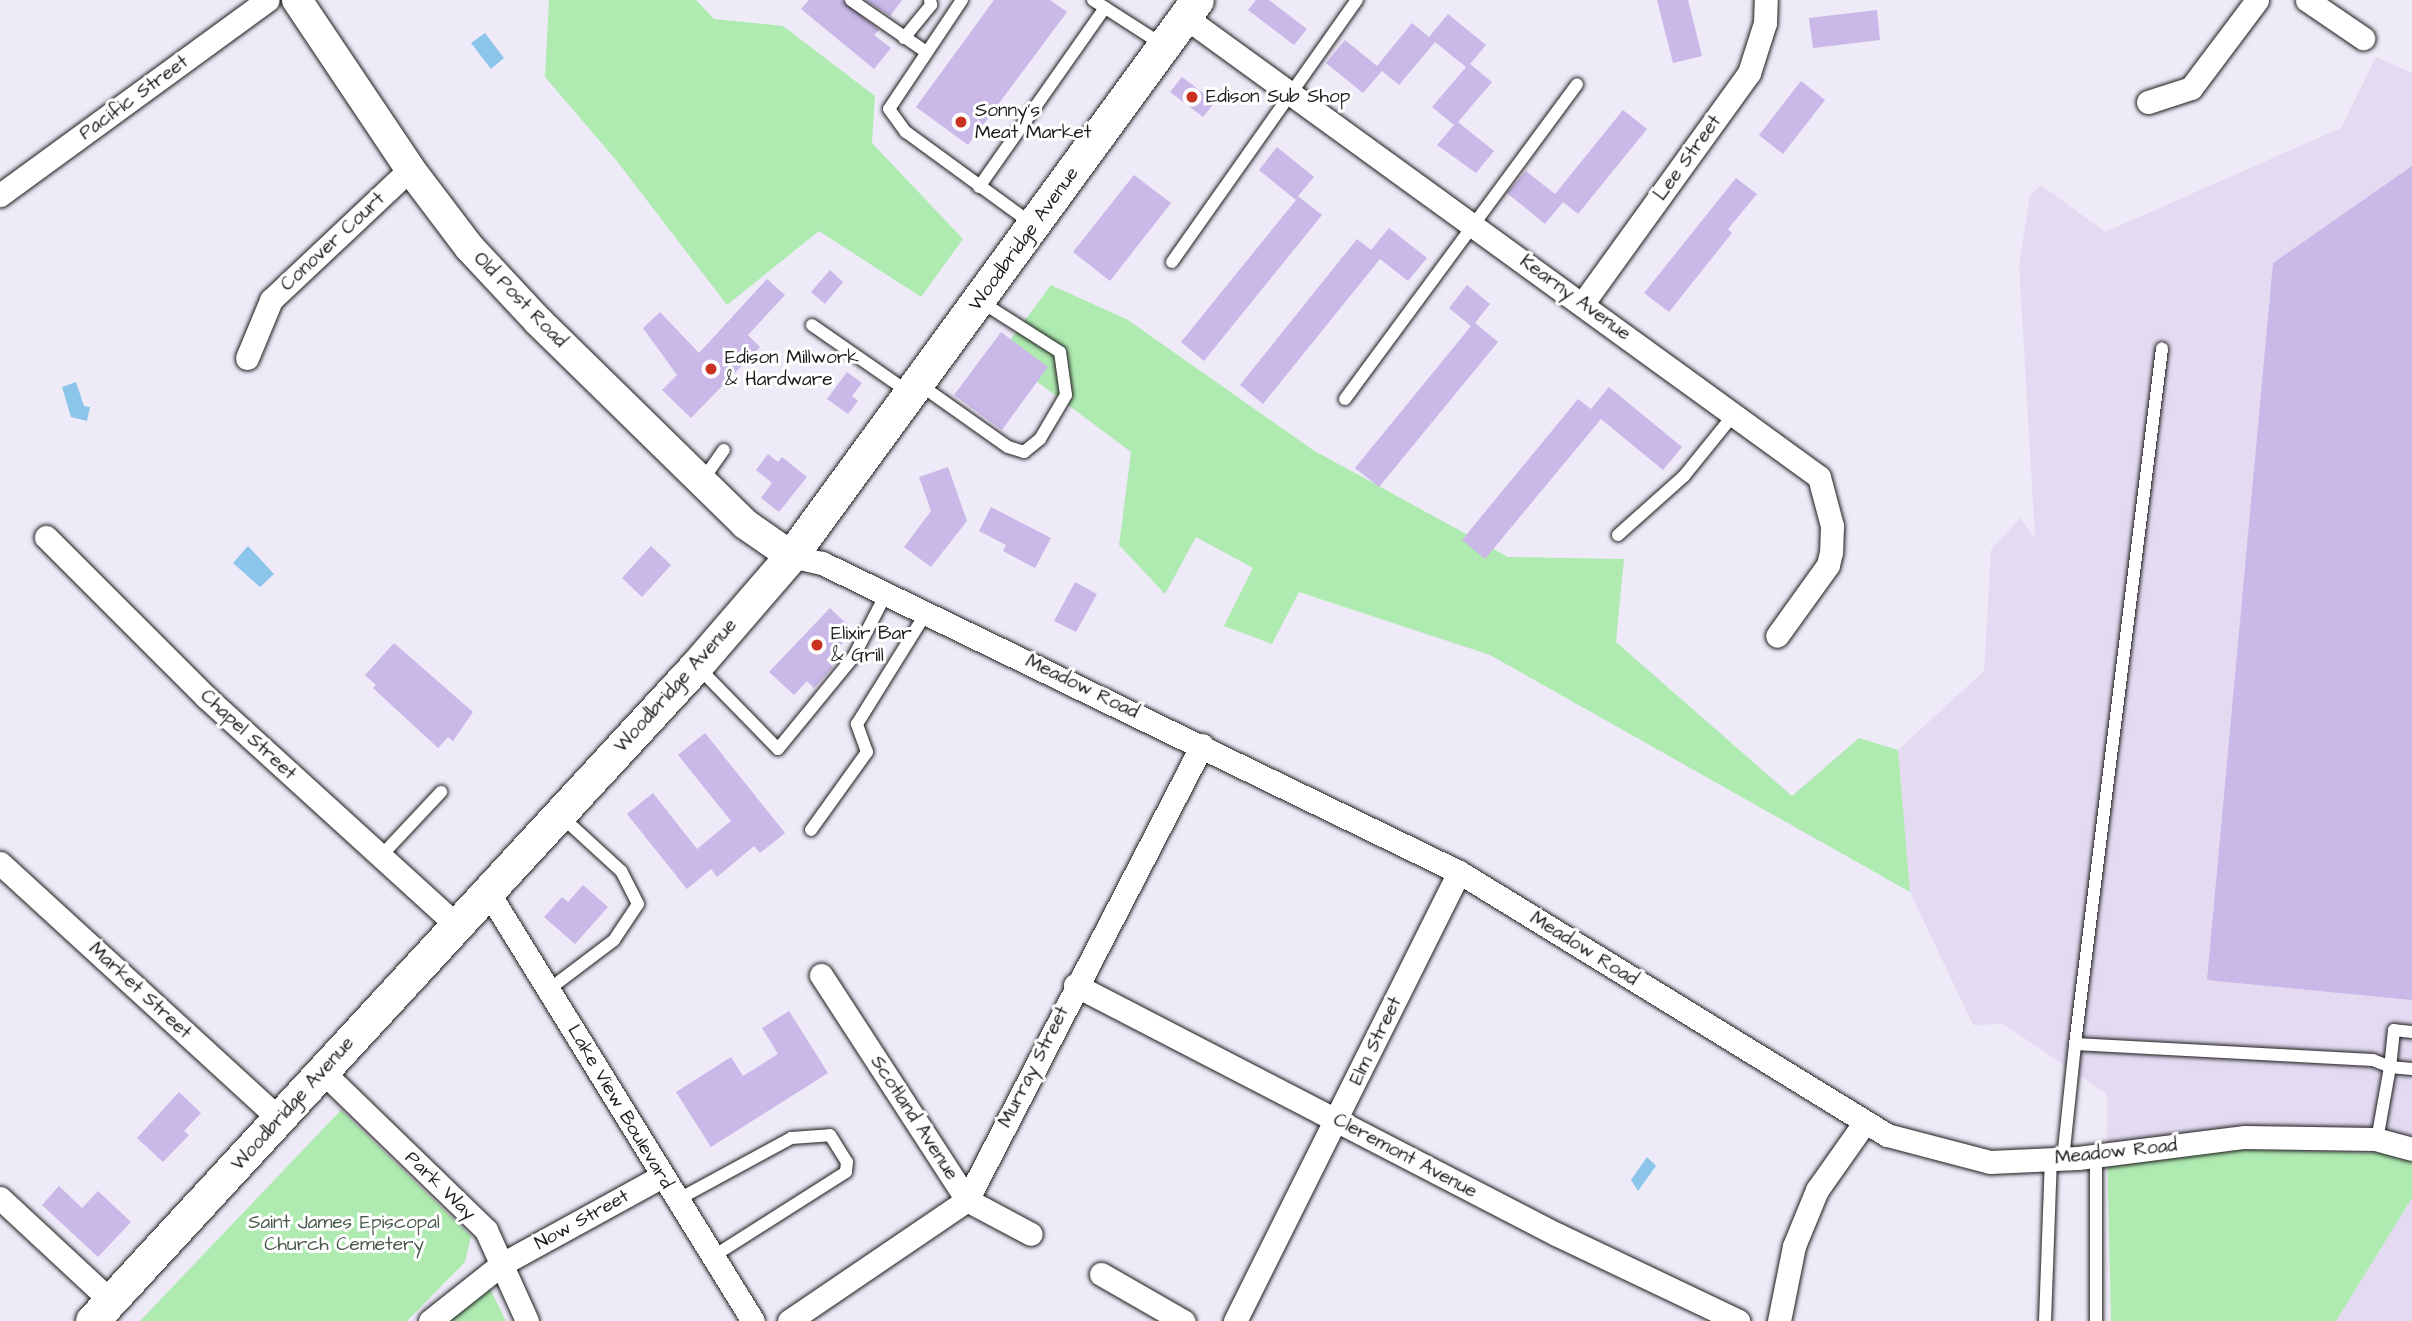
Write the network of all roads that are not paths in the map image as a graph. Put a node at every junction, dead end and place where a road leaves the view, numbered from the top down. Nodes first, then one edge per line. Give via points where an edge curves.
1 (267, 0) edge
2 (296, 0) edge
3 (851, 0) edge
4 (930, 0) edge
5 (962, 0) edge
6 (1093, 0) edge
7 (1357, 0) edge
8 (1766, 0) edge
9 (2257, 0) edge
10 (2307, 0) edge
11 (1105, 8) junction
12 (1191, 8) edge
13 (904, 38) junction
14 (2363, 38) dead end
15 (1164, 46) junction
16 (926, 52) junction
17 (1577, 83) dead end
18 (1290, 92) junction
19 (2148, 102) dead end
20 (410, 169) junction
21 (979, 187) junction
22 (0, 195) edge
23 (1471, 223) junction
24 (1034, 226) junction
25 (1172, 262) dead end
26 (979, 300) junction
27 (1583, 303) junction
28 (812, 325) dead end
29 (2162, 348) dead end
30 (247, 358) dead end
31 (915, 389) junction
32 (1345, 399) dead end
33 (1735, 413) junction
34 (724, 450) dead end
35 (702, 482) junction
36 (1618, 535) dead end
37 (46, 537) dead end
38 (791, 556) junction
39 (886, 594) junction
40 (926, 613) junction
41 (1777, 636) dead end
42 (696, 666) junction
43 (1202, 745) junction
44 (441, 792) dead end
45 (559, 814) junction
46 (811, 830) dead end
47 (381, 856) junction
48 (0, 863) edge
49 (1459, 872) junction
50 (488, 892) junction
51 (457, 925) junction
52 (821, 975) dead end
53 (1075, 985) junction
54 (548, 990) junction
55 (2412, 1032) edge
56 (2075, 1044) junction
57 (2390, 1067) junction
58 (2412, 1069) edge
59 (323, 1072) junction
60 (279, 1120) junction
61 (1338, 1120) junction
62 (1865, 1122) junction
63 (2377, 1140) junction
64 (2412, 1149) edge
65 (2096, 1156) junction
66 (2057, 1159) junction
67 (662, 1176) junction
68 (0, 1198) edge
69 (677, 1200) junction
70 (967, 1200) junction
71 (1031, 1234) dead end
72 (712, 1257) junction
73 (502, 1264) junction
74 (1101, 1274) dead end
75 (101, 1311) edge
76 (430, 1321) edge
77 (527, 1321) edge
78 (753, 1321) edge
79 (789, 1321) edge
80 (1183, 1321) edge
81 (1236, 1321) edge
82 (1738, 1321) edge
83 (1779, 1321) edge
84 (2045, 1321) edge
85 (2096, 1321) edge

1 - 22 street, Pacific Street
2 - 20 street, Old Post Road
3 - 13 lane
4 - 13 lane via 931,5
5 - 16 lane
6 - 11 lane
7 - 18 lane
8 - 27 street, Lee Street via 1765,23 1749,73
9 - 19 street via 2191,88
10 - 14 street
11 - 15 lane
11 - 21 lane
12 - 15 main road, Woodbridge Avenue
12 - 18 street, Kearny Avenue
13 - 16 lane
15 - 24 main road, Woodbridge Avenue
16 - 21 lane via 889,109 906,132
17 - 23 lane
18 - 23 street, Kearny Avenue
18 - 25 lane
20 - 30 street, Conover Court via 271,300
20 - 35 street, Old Post Road via 469,247 538,321
21 - 24 lane
23 - 27 street, Kearny Avenue
23 - 32 lane
24 - 26 main road, Woodbridge Avenue
26 - 31 main road, Woodbridge Avenue
26 - 31 lane via 1060,352 1066,395 1040,439 1018,451
27 - 33 street, Kearny Avenue
28 - 31 lane
29 - 56 lane
31 - 38 main road, Woodbridge Avenue
33 - 36 lane via 1685,476
33 - 41 street, Kearny Avenue via 1797,457 1825,489 1832,526 1828,565
34 - 35 lane
35 - 38 street, Old Post Road via 766,542
37 - 47 street, Chapel Street via 206,697
38 - 39 street, Meadow Road via 822,563
38 - 42 main road, Woodbridge Avenue
39 - 40 street, Meadow Road
39 - 42 lane via 854,656 778,749
40 - 43 street, Meadow Road
40 - 46 lane via 857,724 867,752
42 - 45 main road, Woodbridge Avenue
43 - 49 street, Meadow Road
43 - 53 street, Murray Street
44 - 47 lane
45 - 50 main road, Woodbridge Avenue
45 - 54 lane via 621,871 638,904 607,947
47 - 51 street, Chapel Street
48 - 60 street, Market Street
49 - 61 street, Elm Street
49 - 62 street, Meadow Road
50 - 51 main road, Woodbridge Avenue
50 - 54 street, Lake View Boulevard
51 - 59 main road, Woodbridge Avenue
52 - 70 street, Scotland Avenue
53 - 61 street, Cleremont Avenue
53 - 70 street, Murray Street
54 - 67 street, Lake View Boulevard
55 - 57 lane via 2394,1030
56 - 57 lane via 2373,1060
56 - 66 lane
57 - 58 lane
57 - 63 lane
59 - 60 main road, Woodbridge Avenue
59 - 73 street, Park Way via 486,1230
60 - 75 main road, Woodbridge Avenue
61 - 81 street, Elm Street
61 - 82 street, Cleremont Avenue via 1556,1234
62 - 66 street, Meadow Road via 1887,1135 1990,1162
62 - 83 street via 1817,1190 1794,1246
63 - 64 street, Meadow Road
63 - 65 street, Meadow Road via 2245,1137
65 - 66 street, Meadow Road
65 - 85 lane
66 - 84 lane
67 - 69 street, Lake View Boulevard
67 - 73 street, Now Street
68 - 75 street
69 - 72 street, Lake View Boulevard
69 - 72 lane via 729,1176 791,1138 830,1135 847,1162 846,1172
70 - 71 street, Scotland Avenue
70 - 79 street, Murray Street
72 - 78 street, Lake View Boulevard
73 - 76 street, Now Street
73 - 77 street, Park Way
74 - 80 street

